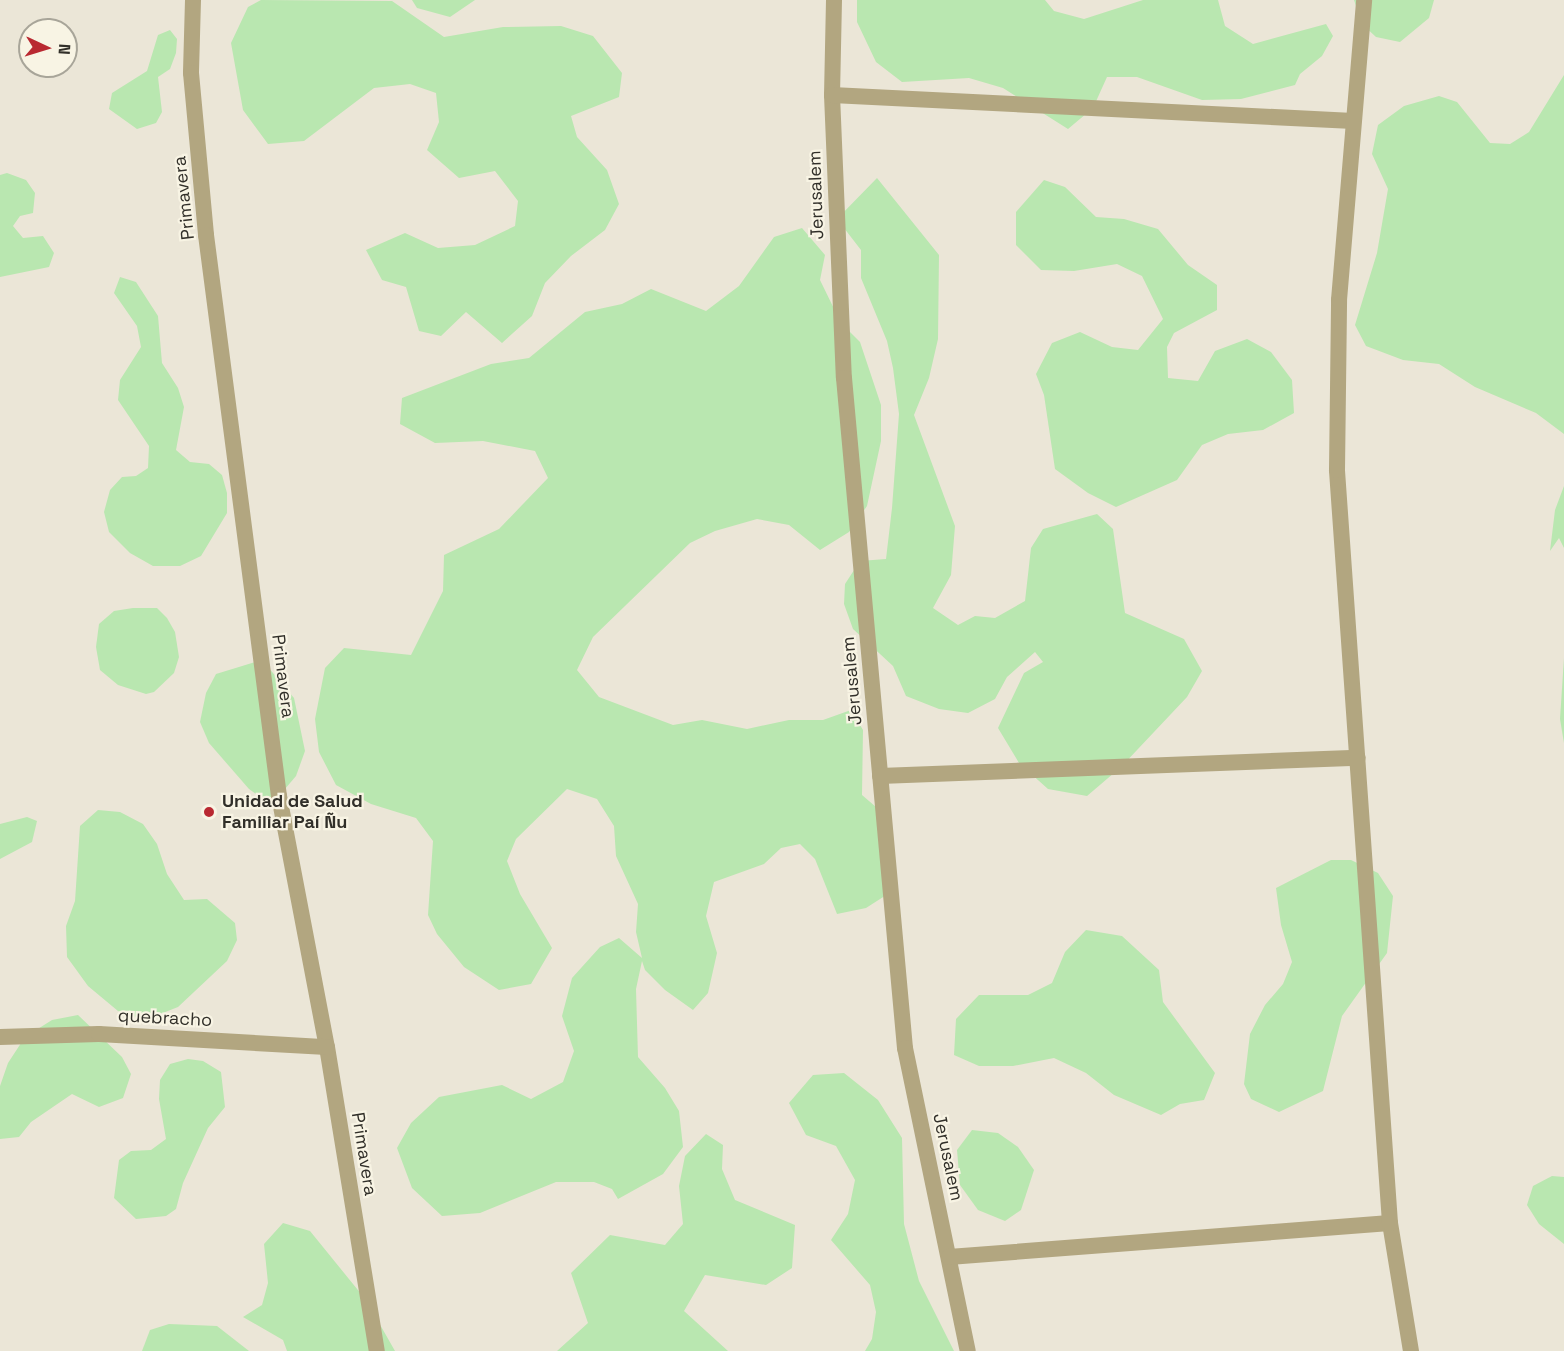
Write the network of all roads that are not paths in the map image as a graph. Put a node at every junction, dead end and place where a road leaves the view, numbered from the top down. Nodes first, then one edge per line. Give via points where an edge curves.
1 (193, 0) edge
2 (834, 0) edge
3 (1364, 0) edge
4 (832, 95) junction
5 (1353, 121) junction
6 (1358, 758) junction
7 (880, 776) junction
8 (0, 1037) edge
9 (327, 1047) junction
10 (1390, 1222) junction
11 (949, 1257) junction
12 (377, 1351) edge
13 (968, 1351) edge
14 (1411, 1351) edge

1 - 9 street, Primavera via 191,73 206,235 279,796
2 - 4 street, Jerusalem
3 - 5 street
4 - 5 street
4 - 7 street, Jerusalem via 843,378
5 - 6 street via 1339,300 1337,470
6 - 7 street
6 - 10 street
7 - 11 street, Jerusalem via 905,1048
8 - 9 street, quebracho via 99,1034
9 - 12 street, Primavera
10 - 11 street
10 - 14 street
11 - 13 street, Jerusalem

